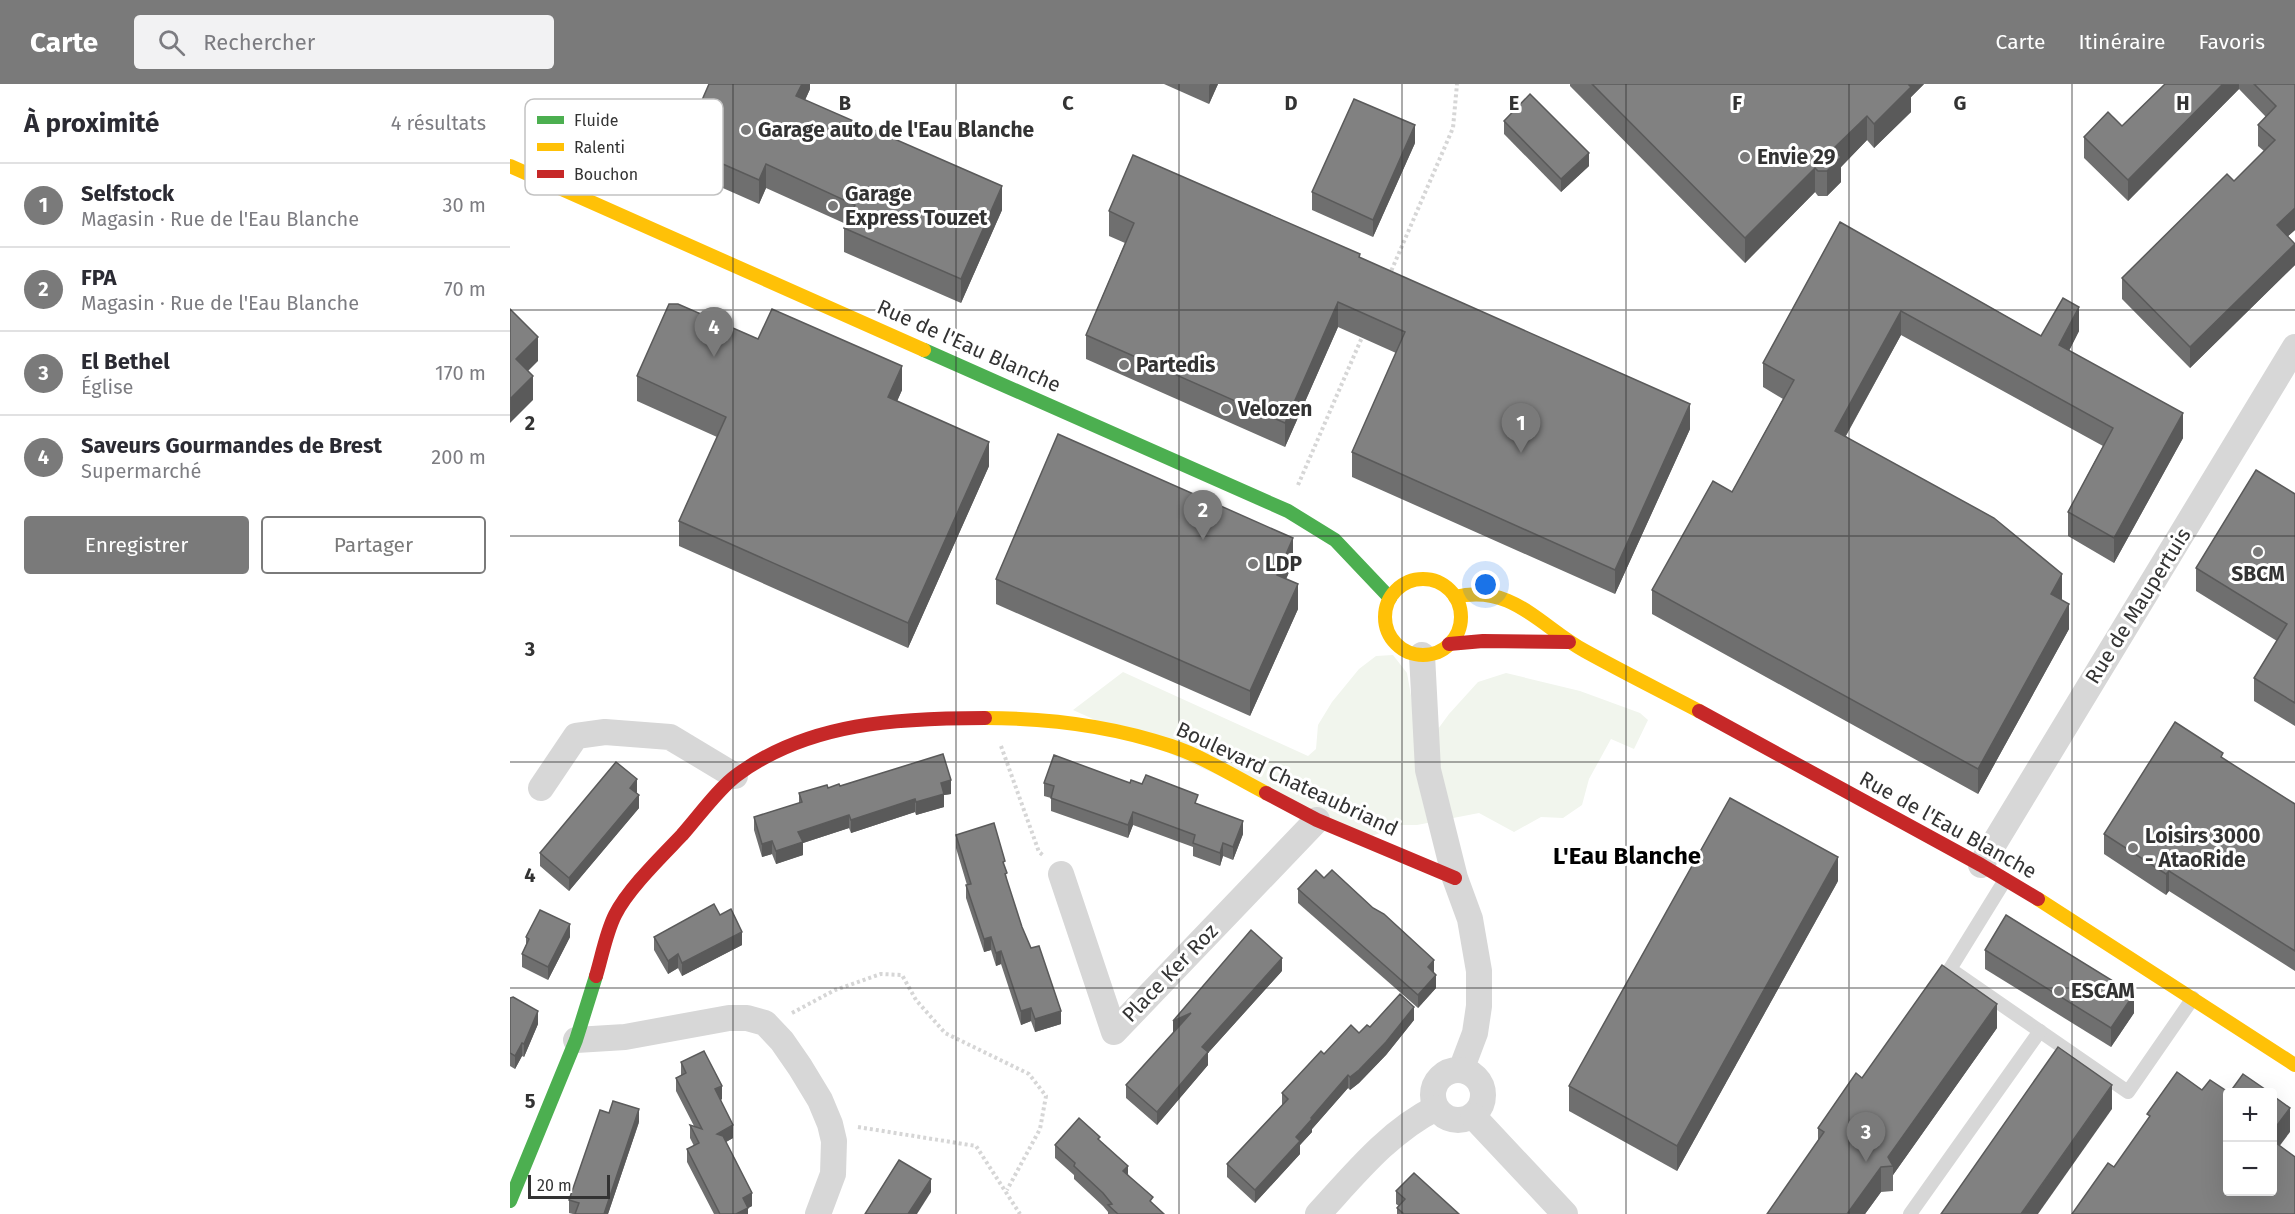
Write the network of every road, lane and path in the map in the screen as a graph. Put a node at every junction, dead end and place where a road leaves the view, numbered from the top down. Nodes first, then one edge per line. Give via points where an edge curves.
1 (1457, 84) edge
2 (510, 166) edge
3 (525, 173) edge
4 (575, 195) edge
5 (1386, 281) edge
6 (1368, 324) edge
7 (2295, 347) edge
8 (1288, 511) junction
9 (1455, 597) junction
10 (1390, 598) junction
11 (1569, 642) junction
12 (1449, 644) junction
13 (1422, 655) junction
14 (991, 717) junction
15 (735, 776) junction
16 (541, 788) dead end
17 (1317, 820) junction
18 (1981, 865) junction
19 (1061, 874) joint
20 (1455, 878) junction
21 (2005, 880) junction
22 (2193, 998) junction
23 (765, 1023) junction
24 (2040, 1031) junction
25 (576, 1040) junction
26 (2295, 1065) edge
27 (1461, 1070) junction
28 (1436, 1108) junction
29 (1473, 1116) junction
30 (875, 1130) dead end
31 (1007, 1191) junction
32 (510, 1201) edge
33 (818, 1214) edge
34 (1020, 1214) edge
35 (1318, 1214) edge
36 (1564, 1214) edge
37 (1910, 1214) edge

1 - 5 path via 1453,128
2 - 3 street, Rue de l'Eau Blanche
4 - 8 street, Rue de l'Eau Blanche
6 - 8 path
7 - 18 street, Rue de Maupertuis
8 - 10 street, Rue de l'Eau Blanche via 1335,540
9 - 10 street via 1441,584 1425,580 1408,583
9 - 11 street, Rue de l'Eau Blanche via 1480,592 1523,608
9 - 12 street via 1460,624
10 - 13 street via 1385,615 1389,635 1402,649
11 - 12 street, Rue de l'Eau Blanche via 1483,640
11 - 18 street, Rue de l'Eau Blanche
12 - 13 street via 1435,653
13 - 20 street via 1428,770
14 - 15 street, Boulevard Chateaubriand via 851,726 769,754
14 - 17 street, Boulevard Chateaubriand via 1101,728 1171,746
14 - 19 path via 1039,852
15 - 16 street via 670,737 604,732 576,736
15 - 25 street, Boulevard Chateaubriand via 643,877 615,915
17 - 19 street, Place Ker Roz via 1114,1032
17 - 20 street, Boulevard Chateaubriand
18 - 21 street, Rue de l'Eau Blanche
20 - 27 street via 1470,919 1479,970 1475,1033
21 - 22 street, Rue de l'Eau Blanche
21 - 24 lane via 1950,969
22 - 24 lane via 2128,1092
22 - 26 street, Rue de l'Eau Blanche
23 - 25 street via 729,1018 625,1037
23 - 31 path via 835,990 881,974 902,975 916,1000 945,1033 1029,1074 1046,1096 1040,1129
23 - 33 street via 800,1067 830,1124 833,1174
24 - 37 lane
25 - 32 street, Boulevard Chateaubriand
27 - 28 street via 1447,1072 1437,1081 1432,1094
27 - 29 street via 1473,1074 1481,1083 1484,1095
28 - 29 street via 1452,1120
28 - 35 street via 1400,1130
29 - 36 street
30 - 31 path via 976,1146
31 - 34 path

